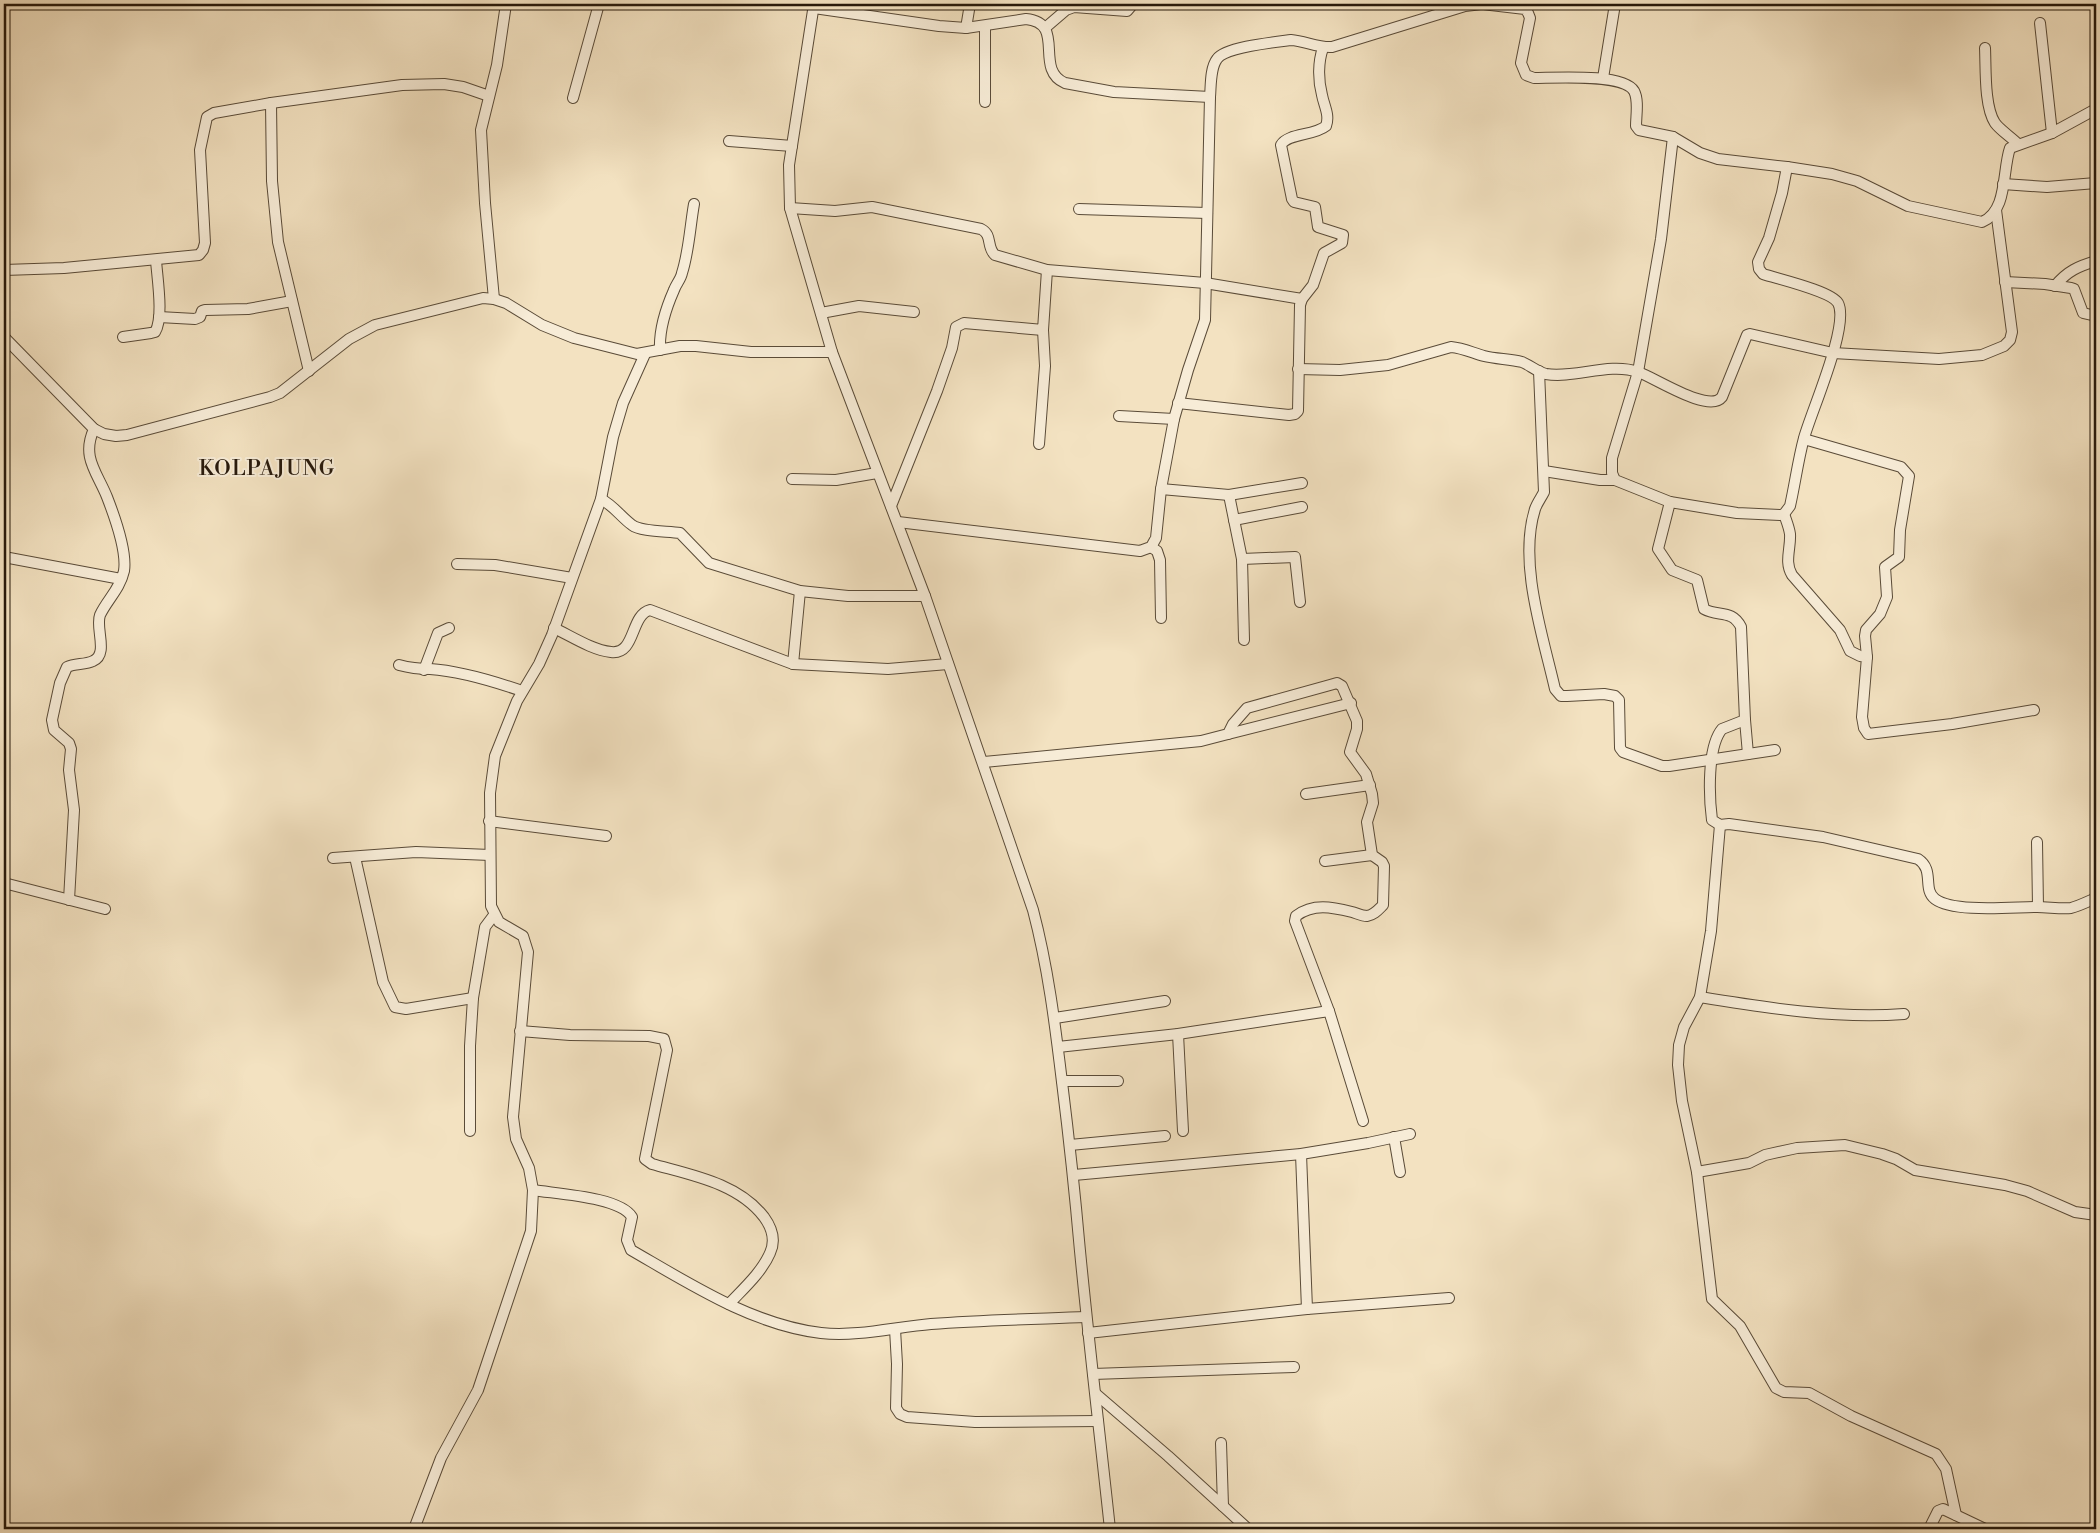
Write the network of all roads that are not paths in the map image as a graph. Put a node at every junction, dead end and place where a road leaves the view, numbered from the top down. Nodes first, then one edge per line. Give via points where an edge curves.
1 (506, 4) edge
2 (599, 4) edge
3 (970, 4) edge
4 (1133, 4) edge
5 (1615, 4) edge
6 (814, 6) edge
7 (2040, 23) dead end
8 (976, 27) junction
9 (1045, 28) junction
10 (1323, 48) junction
11 (1985, 48) dead end
12 (1603, 78) junction
13 (489, 96) junction
14 (1210, 97) junction
15 (573, 98) dead end
16 (985, 102) dead end
17 (271, 103) junction
18 (2096, 109) edge
19 (2052, 133) junction
20 (1673, 137) junction
21 (729, 141) dead end
22 (2018, 144) junction
23 (792, 146) junction
24 (1787, 167) junction
25 (2096, 183) edge
26 (2004, 184) junction
27 (694, 204) dead end
28 (790, 208) junction
29 (1079, 209) dead end
30 (1996, 210) junction
31 (1207, 213) junction
32 (156, 260) junction
33 (2096, 261) edge
34 (4, 270) edge
35 (1047, 270) junction
36 (2006, 282) junction
37 (1205, 283) junction
38 (2055, 286) junction
39 (494, 299) junction
40 (1302, 299) junction
41 (292, 301) junction
42 (914, 312) dead end
43 (821, 313) junction
44 (2096, 316) edge
45 (159, 317) junction
46 (1043, 330) junction
47 (4, 337) edge
48 (123, 337) dead end
49 (660, 350) junction
50 (832, 352) junction
51 (1834, 353) junction
52 (644, 354) junction
53 (1298, 369) junction
54 (309, 371) junction
55 (1539, 371) junction
56 (1638, 372) junction
57 (1178, 403) junction
58 (1118, 416) dead end
59 (1174, 419) junction
60 (94, 429) junction
61 (1804, 438) junction
62 (1040, 444) dead end
63 (1544, 471) junction
64 (877, 473) junction
65 (792, 479) dead end
66 (1615, 480) junction
67 (1302, 483) dead end
68 (1161, 489) junction
69 (1229, 495) junction
70 (602, 499) junction
71 (1670, 502) junction
72 (891, 506) junction
73 (1302, 507) dead end
74 (1784, 514) junction
75 (1234, 520) junction
76 (898, 522) junction
77 (1151, 547) junction
78 (4, 556) edge
79 (1242, 559) junction
80 (457, 564) dead end
81 (572, 578) junction
82 (121, 579) junction
83 (800, 590) junction
84 (924, 596) junction
85 (1300, 602) dead end
86 (1161, 618) dead end
87 (449, 628) dead end
88 (554, 628) junction
89 (1244, 640) dead end
90 (1867, 657) junction
91 (793, 664) junction
92 (948, 664) junction
93 (399, 665) dead end
94 (424, 670) junction
95 (522, 691) junction
96 (1350, 703) junction
97 (2034, 710) dead end
98 (1745, 720) junction
99 (1228, 734) junction
100 (1775, 750) dead end
101 (1748, 754) junction
102 (1712, 759) junction
103 (984, 762) junction
104 (1370, 785) junction
105 (1306, 794) dead end
106 (489, 821) junction
107 (1720, 825) junction
108 (606, 836) dead end
109 (2037, 842) dead end
110 (490, 855) junction
111 (1372, 855) junction
112 (355, 857) junction
113 (333, 858) dead end
114 (1325, 861) dead end
115 (4, 883) edge
116 (2096, 898) edge
117 (69, 900) junction
118 (2038, 907) junction
119 (105, 909) dead end
120 (494, 915) junction
121 (1700, 997) junction
122 (473, 998) junction
123 (1165, 1001) dead end
124 (1328, 1011) junction
125 (1904, 1014) dead end
126 (1054, 1018) junction
127 (520, 1031) junction
128 (1178, 1034) junction
129 (1058, 1047) junction
130 (1118, 1081) dead end
131 (1062, 1082) junction
132 (1363, 1121) dead end
133 (470, 1131) dead end
134 (1183, 1131) dead end
135 (1410, 1134) dead end
136 (1165, 1136) dead end
137 (1394, 1138) junction
138 (1070, 1145) junction
139 (1301, 1154) junction
140 (1400, 1172) dead end
141 (1697, 1172) junction
142 (1074, 1175) junction
143 (534, 1190) junction
144 (2096, 1215) edge
145 (1449, 1298) dead end
146 (729, 1304) junction
147 (1307, 1309) junction
148 (1078, 1317) junction
149 (895, 1328) junction
150 (1088, 1333) junction
151 (1294, 1367) dead end
152 (1093, 1374) junction
153 (1096, 1394) junction
154 (1098, 1421) junction
155 (1221, 1443) dead end
156 (1223, 1506) junction
157 (1956, 1515) junction
158 (414, 1529) edge
159 (1110, 1529) edge
160 (1248, 1529) edge
161 (1929, 1529) edge
162 (1985, 1529) edge

1 - 13 street
2 - 15 street
3 - 8 street
4 - 9 street via 1127,11 1074,7
5 - 12 street
6 - 8 street via 939,26
6 - 23 street
7 - 19 street
8 - 9 street via 1026,19 1034,20
8 - 16 street
9 - 14 street via 1052,72 1065,83 1114,92
10 - 12 street via 1364,39 1465,6 1482,4 1528,12 1530,18 1521,63 1526,74 1534,78
10 - 14 street via 1291,40 1224,53 1214,63
10 - 40 street via 1320,83 1328,113 1326,126 1313,133 1286,139 1282,142 1282,149 1294,202 1315,207 1318,227 1337,232 1343,239 1342,244 1324,253 1313,285
11 - 22 street via 1988,102 1995,123
12 - 20 street via 1628,85 1633,90 1638,130
13 - 17 street via 463,88 429,84
13 - 39 street via 481,150
14 - 31 street
17 - 32 street via 214,113 207,118 200,150 203,250 199,255 190,257
17 - 41 street via 275,215
18 - 19 street
19 - 22 street
20 - 24 street via 1700,154 1718,159
20 - 56 street via 1661,239
21 - 23 street
22 - 26 street via 2010,148
23 - 28 street via 788,182
24 - 30 street via 1857,181 1908,206 1972,221 1982,222
24 - 51 street via 1769,238 1758,262 1759,269 1764,274 1833,297 1840,309
25 - 26 street via 2047,187
26 - 30 street
27 - 49 street via 685,261 663,321
28 - 35 street via 843,211 868,207 981,229 989,238 991,252 995,256
28 - 43 street
29 - 31 street
30 - 36 street
31 - 37 street
32 - 34 street
32 - 45 street
33 - 38 street via 2074,268
35 - 37 street
35 - 46 street
36 - 38 street
36 - 51 street via 2012,332 2004,346 1982,355 1939,359
37 - 40 street
37 - 57 street via 1203,329
38 - 44 street via 2074,289 2083,313
39 - 52 street via 556,331 592,343
39 - 54 street via 474,300 375,325 349,339
40 - 53 street
41 - 45 street via 248,309 205,310 195,319
41 - 54 street
42 - 43 street via 864,306
43 - 50 street
45 - 48 street via 155,332
46 - 62 street via 1045,366
46 - 72 street via 964,323 956,327 937,391
47 - 60 street
49 - 50 street via 696,346 751,352
49 - 52 street
50 - 64 street
51 - 56 street via 1747,335 1722,397 1713,402 1667,387
51 - 61 street
52 - 70 street via 623,403 613,437
53 - 55 street via 1340,370 1388,365 1460,347 1481,355 1523,363
53 - 57 street via 1299,407 1295,414
54 - 60 street via 280,393 237,407 127,435 104,434
55 - 56 street via 1546,374 1612,369
55 - 63 street
56 - 66 street via 1612,458
57 - 59 street
58 - 59 street
59 - 68 street
60 - 82 street via 88,446 91,462 107,496 124,558
61 - 74 street via 1790,506
61 - 90 street via 1901,467 1909,476 1900,530 1900,557 1884,568 1887,597 1880,614 1866,630
63 - 66 street
63 - 102 street via 1544,492 1535,507 1530,534 1531,574 1556,689 1561,696 1615,696 1619,700 1620,748 1623,752 1662,766
64 - 65 street via 836,480
64 - 72 street
66 - 71 street
67 - 69 street
68 - 69 street
68 - 77 street via 1156,538
69 - 75 street
70 - 81 street
70 - 83 street via 632,526 680,533 709,563
71 - 74 street via 1736,514
71 - 98 street via 1658,549 1672,570 1697,580 1704,609 1735,618 1741,627
72 - 76 street
73 - 75 street
74 - 90 street via 1790,535 1788,559 1792,575 1840,630 1850,650
75 - 79 street
76 - 77 street via 1140,551
76 - 84 street
77 - 86 street via 1160,560
78 - 82 street
79 - 85 street via 1295,557
79 - 89 street
80 - 81 street via 503,566
81 - 88 street
82 - 117 street via 101,613 98,656 95,661 67,667 53,708 54,730 69,743 71,749 69,770 74,810
83 - 84 street via 848,596
83 - 91 street
84 - 92 street
87 - 94 street via 438,633
88 - 91 street via 613,653 628,644 640,617 644,611 650,610
88 - 95 street
90 - 97 street via 1862,717 1868,734
91 - 92 street via 888,669
92 - 103 street
93 - 94 street
94 - 95 street via 477,677
95 - 106 street via 495,756 490,779
96 - 99 street
96 - 99 street via 1345,689 1338,684 1257,704 1242,712
96 - 104 street via 1357,729 1350,752
98 - 101 street
98 - 102 street via 1722,729 1714,745
99 - 103 street via 1201,741
100 - 101 street
101 - 102 street
102 - 107 street via 1712,820
103 - 126 street via 1033,910 1048,974
104 - 105 street
104 - 111 street via 1373,803 1367,822
106 - 108 street
106 - 110 street
107 - 118 street via 1823,837 1918,859 1926,868 1929,892 1946,904
107 - 121 street via 1711,931
109 - 118 street
110 - 112 street via 416,852
110 - 120 street via 489,895
111 - 114 street
111 - 124 street via 1384,866 1383,905 1378,911 1366,916 1330,907 1314,908 1296,916 1296,926
112 - 113 street
112 - 122 street via 383,982 395,1007 406,1009
115 - 117 street
116 - 118 street via 2072,908
117 - 119 street
120 - 122 street via 483,933
120 - 127 street via 499,922 520,932 526,943 528,952
121 - 125 street via 1810,1012
121 - 141 street via 1684,1028 1678,1058 1682,1101
122 - 133 street
123 - 126 street
124 - 128 street
124 - 132 street
126 - 129 street
127 - 143 street via 513,1122
127 - 146 street via 664,1039 668,1050 645,1159 741,1195 757,1208 772,1230 773,1244 768,1258
128 - 129 street
128 - 134 street
129 - 131 street
130 - 131 street
131 - 138 street
135 - 137 street
136 - 138 street
137 - 139 street
137 - 140 street
138 - 142 street
139 - 142 street
139 - 147 street
141 - 144 street via 1749,1163 1765,1155 1797,1148 1845,1145 1889,1156 1915,1170 2005,1185 2075,1212
141 - 157 street via 1712,1299 1740,1326 1776,1388 1784,1392 1809,1392 1851,1416 1936,1454 1946,1468
142 - 148 street
143 - 146 street via 623,1207 632,1216 627,1240 631,1250
143 - 158 street via 528,1248 478,1390 441,1458
145 - 147 street
146 - 149 street via 785,1326 822,1333
147 - 150 street
148 - 149 street
148 - 150 street
149 - 154 street via 896,1408 900,1414 975,1422
150 - 152 street
151 - 152 street
152 - 153 street
153 - 154 street
153 - 156 street
154 - 159 street
155 - 156 street
156 - 160 street
157 - 161 street via 1940,1510
157 - 162 street

